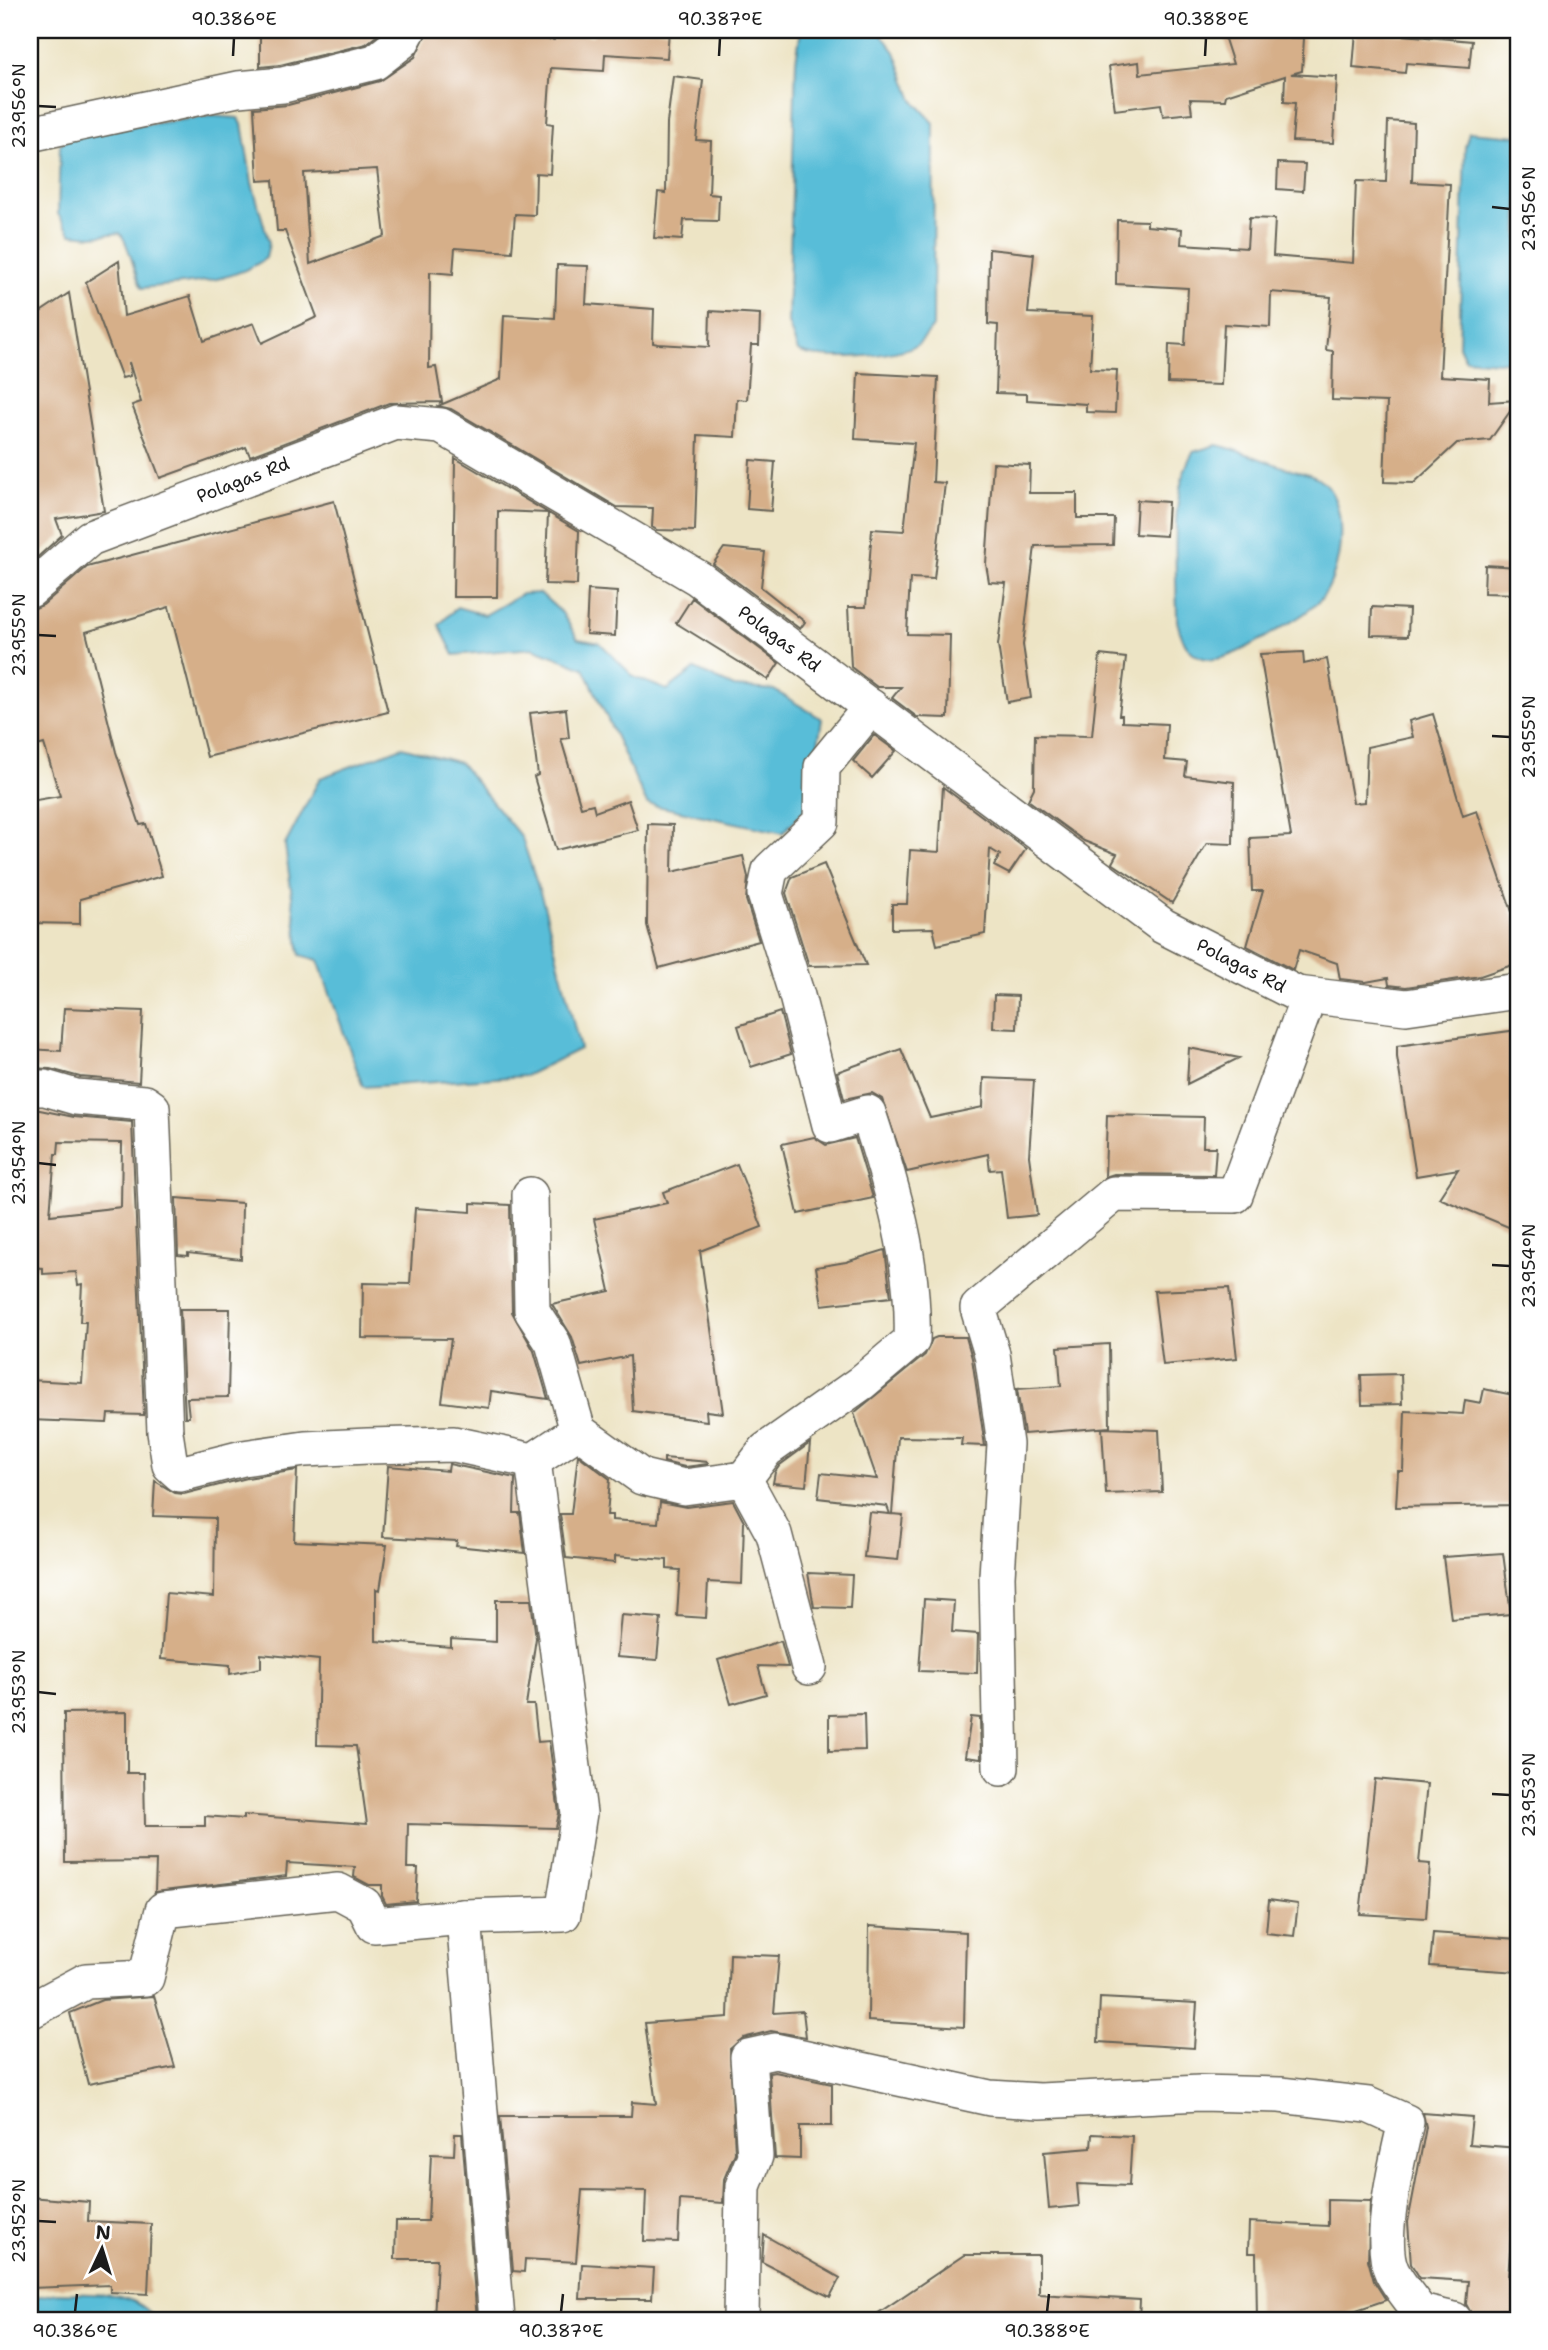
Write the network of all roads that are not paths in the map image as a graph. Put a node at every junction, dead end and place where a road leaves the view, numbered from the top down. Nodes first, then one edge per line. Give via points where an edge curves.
1 (408, 30) edge
2 (30, 134) edge
3 (30, 590) edge
4 (871, 707) junction
5 (1518, 991) edge
6 (1310, 996) junction
7 (30, 1088) edge
8 (530, 1195) dead end
9 (578, 1431) junction
10 (533, 1461) junction
11 (744, 1479) junction
12 (809, 1667) dead end
13 (1001, 1768) dead end
14 (464, 1917) junction
15 (30, 2011) edge
16 (496, 2320) edge
17 (741, 2320) edge
18 (1454, 2320) edge

1 - 2 street via 402,41 374,62 283,85 238,89
3 - 4 street, Polagas Rd via 90,538 187,499 396,422 442,426 698,578
4 - 6 street, Polagas Rd via 1163,926 1297,994
4 - 11 street via 822,767 821,822 769,870 765,894 830,1125 868,1112 889,1175 908,1264 912,1340 861,1383 765,1450
5 - 6 street, Polagas Rd via 1406,1007
6 - 13 street via 1235,1195 1114,1194 978,1308 992,1354 1005,1444 997,1576
7 - 10 street via 145,1103 152,1108 164,1419 174,1472 305,1449 368,1446 454,1444
8 - 9 street via 532,1311 553,1343
9 - 10 street
9 - 11 street via 642,1477 684,1487
10 - 14 street via 579,1813 563,1913
11 - 12 street via 774,1534
14 - 15 street via 374,1925 364,1905 338,1891 163,1910 146,1978 86,1981
14 - 16 street
17 - 18 street via 743,2186 754,2156 748,2057 775,2051 990,2098 1040,2101 1200,2093 1280,2095 1334,2099 1391,2114 1406,2122 1390,2204 1391,2270 1420,2312

